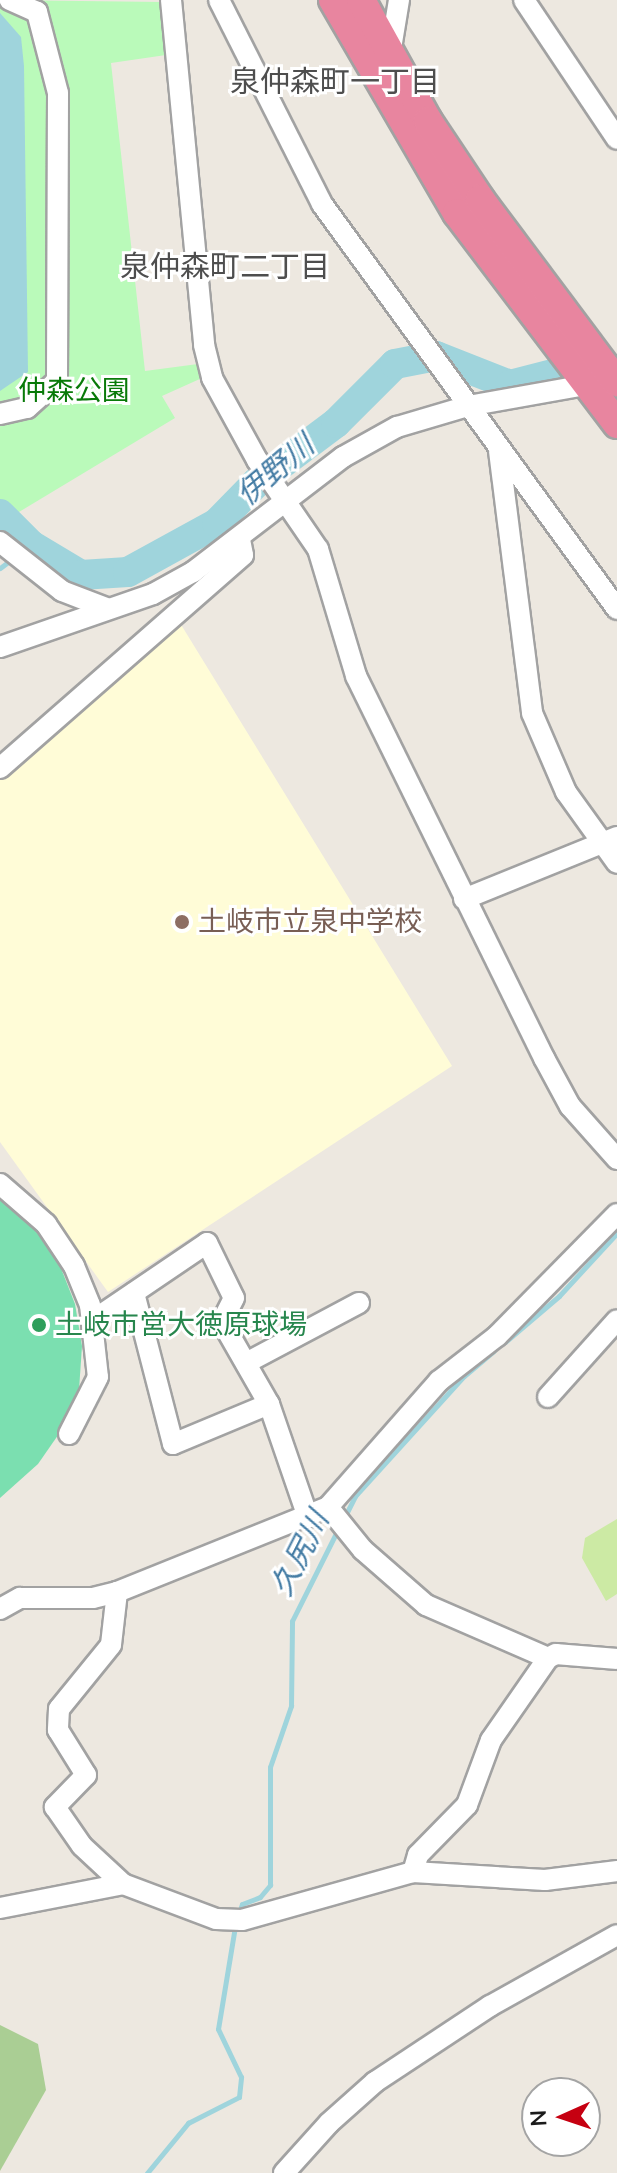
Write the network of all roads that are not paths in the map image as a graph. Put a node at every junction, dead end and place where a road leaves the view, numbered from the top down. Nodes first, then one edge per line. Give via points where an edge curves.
1 (10, 0) edge
2 (171, 0) edge
3 (219, 0) edge
4 (333, 0) edge
5 (361, 0) edge
6 (399, 0) edge
7 (524, 0) edge
8 (390, 57) junction
9 (617, 139) edge
10 (616, 380) edge
11 (587, 385) junction
12 (468, 406) junction
13 (0, 414) edge
14 (617, 424) edge
15 (499, 451) junction
16 (279, 494) junction
17 (240, 539) junction
18 (9, 551) edge
19 (106, 608) junction
20 (617, 609) edge
21 (6, 640) edge
22 (0, 768) edge
23 (610, 840) edge
24 (617, 863) edge
25 (464, 899) junction
26 (617, 1159) edge
27 (0, 1184) edge
28 (617, 1214) edge
29 (134, 1293) junction
30 (359, 1303) dead end
31 (617, 1320) edge
32 (92, 1321) junction
33 (246, 1363) junction
34 (548, 1397) dead end
35 (269, 1404) junction
36 (69, 1434) dead end
37 (308, 1517) junction
38 (336, 1519) junction
39 (117, 1592) junction
40 (0, 1609) edge
41 (548, 1658) junction
42 (617, 1659) edge
43 (617, 1871) edge
44 (413, 1872) junction
45 (123, 1884) junction
46 (0, 1908) edge
47 (617, 1935) edge
48 (284, 2173) edge

1 - 13 street via 37,12 58,93 57,381 27,408
2 - 16 street via 204,345 212,378
3 - 12 street via 322,204
4 - 11 highway via 457,213
5 - 8 highway
6 - 8 street
7 - 9 street
8 - 10 highway via 480,199
10 - 11 street
11 - 12 street
11 - 14 highway
12 - 15 street
12 - 16 street via 397,427
15 - 20 street
15 - 23 street via 532,713 566,792
16 - 17 street
16 - 25 street via 318,549 356,676
17 - 19 street via 153,594
17 - 22 street via 243,555
18 - 19 street via 62,591
19 - 21 street
23 - 24 street
23 - 25 street
25 - 26 street via 570,1106
27 - 32 street via 46,1224 74,1266
28 - 38 street via 497,1336 439,1381
29 - 32 street
29 - 33 street via 207,1243 234,1298 222,1322
29 - 35 street via 173,1444
30 - 33 street
31 - 34 street
32 - 36 street via 98,1377
33 - 35 street
35 - 37 street
37 - 38 street
37 - 39 street
38 - 41 street via 394,1582 426,1605
39 - 40 street via 93,1598 20,1598
39 - 45 street via 111,1645 59,1709 58,1730 86,1775 55,1807 82,1846
41 - 42 street via 556,1654
41 - 44 street via 491,1740 467,1805 418,1855
43 - 44 street via 545,1880
44 - 45 street via 242,1920 216,1919
45 - 46 street
47 - 48 street via 490,2006 375,2082

